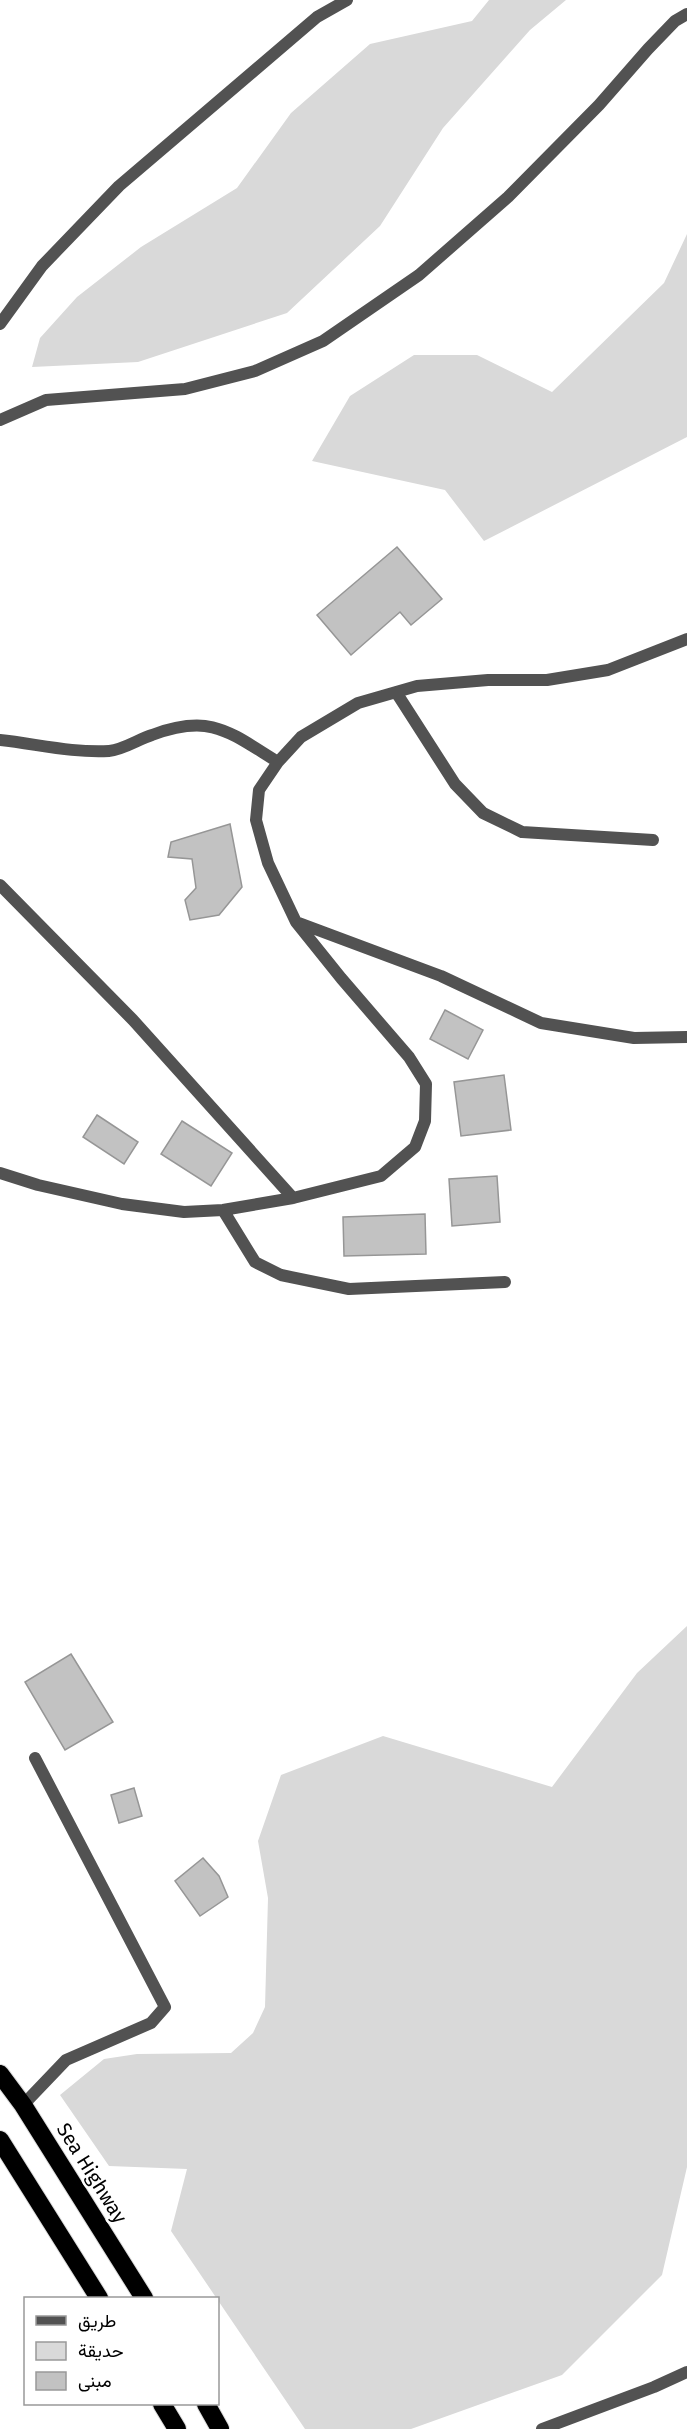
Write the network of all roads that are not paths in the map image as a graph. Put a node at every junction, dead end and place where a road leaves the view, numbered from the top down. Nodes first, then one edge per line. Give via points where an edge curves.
1 (347, 0) edge
2 (687, 14) edge
3 (0, 324) edge
4 (0, 420) edge
5 (687, 639) edge
6 (396, 692) junction
7 (0, 740) edge
8 (278, 762) junction
9 (653, 840) dead end
10 (0, 885) edge
11 (296, 922) junction
12 (687, 1037) edge
13 (0, 1173) edge
14 (293, 1198) junction
15 (224, 1210) junction
16 (505, 1282) dead end
17 (35, 1758) dead end
18 (0, 2074) edge
19 (23, 2106) junction
20 (0, 2140) edge
21 (98, 2297) edge
22 (143, 2297) edge
23 (687, 2372) edge
24 (163, 2405) edge
25 (207, 2405) edge
26 (177, 2429) edge
27 (220, 2429) edge
28 (542, 2429) edge

1 - 3 street via 317,17 118,186 42,266
2 - 4 street via 648,48 599,105 508,197 418,275 323,341 255,371 185,388 46,399
5 - 6 street via 608,670 547,680 417,686
6 - 8 street via 358,703 301,737
6 - 9 street via 455,784 483,813 522,832
7 - 8 street via 60,750 112,751 173,727 193,724 215,726
8 - 11 street via 259,790 256,820 268,863
10 - 14 street via 133,1020
11 - 12 street via 441,976 541,1023 634,1038
11 - 14 street via 409,1057 426,1084 425,1121 415,1147 381,1176
13 - 15 street via 122,1204 184,1212
14 - 15 street
15 - 16 street via 255,1262 281,1275 349,1289
17 - 19 street via 165,2007 151,2023 66,2060
18 - 19 highway, Sea Highway
19 - 22 highway, Sea Highway
20 - 21 highway
23 - 28 street
24 - 26 highway
25 - 27 highway

